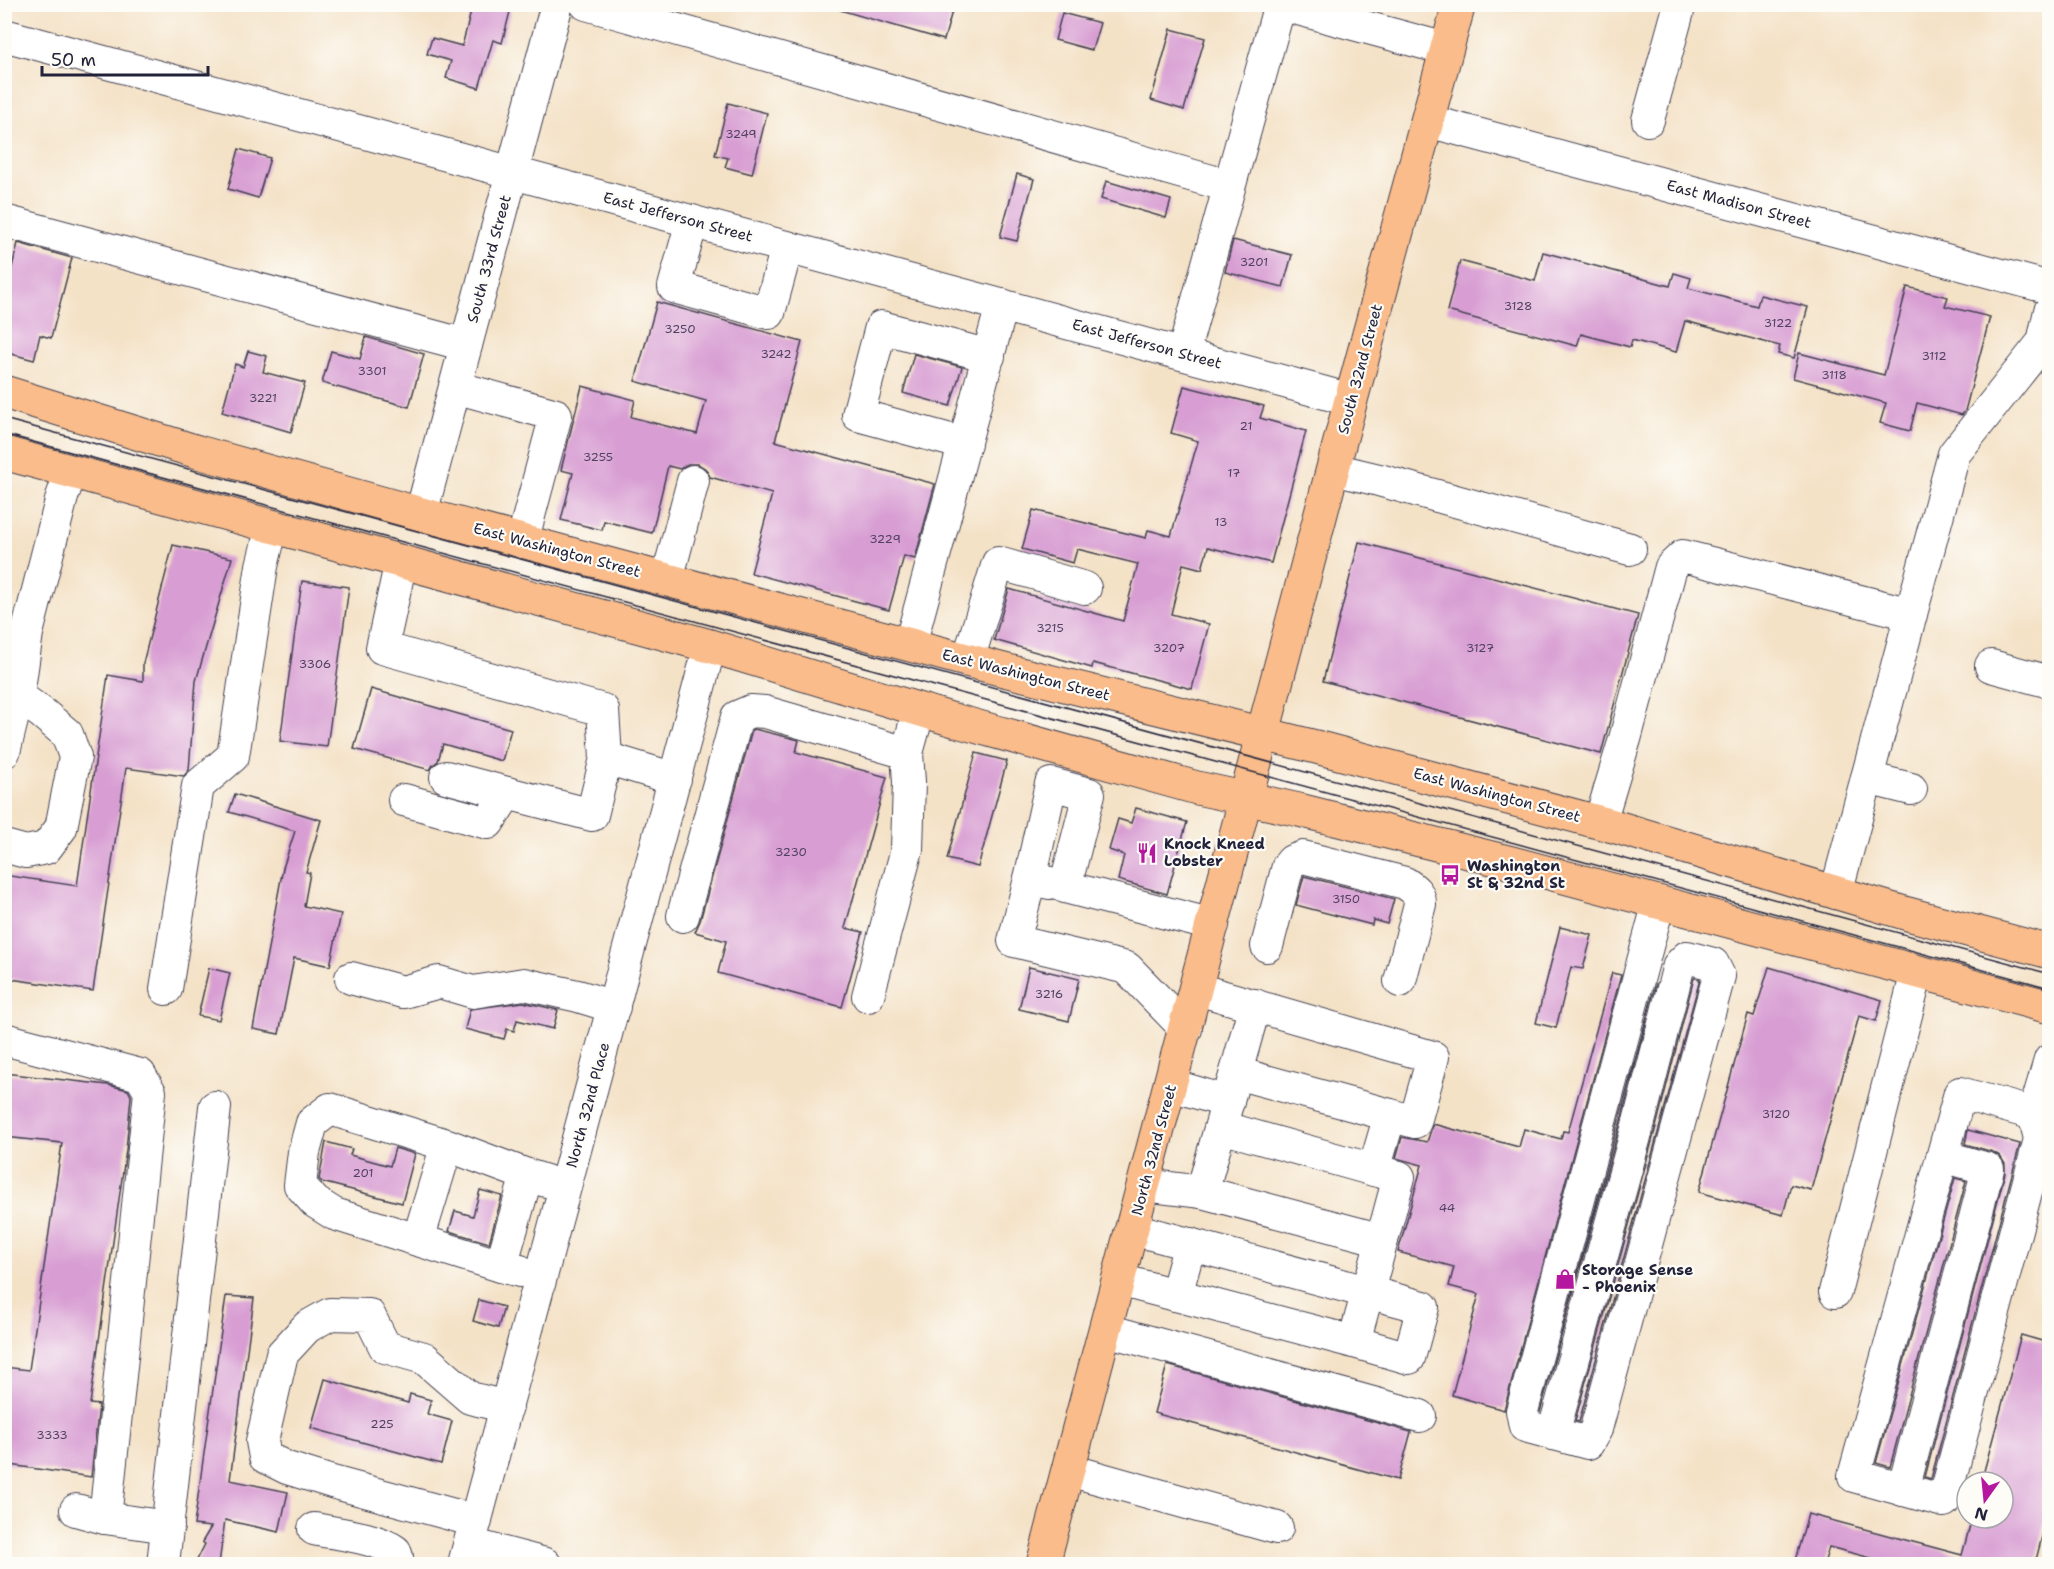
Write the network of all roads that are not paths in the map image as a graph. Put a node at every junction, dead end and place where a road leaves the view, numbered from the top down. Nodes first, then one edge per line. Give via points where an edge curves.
1 (557, 4) edge
2 (586, 4) edge
3 (1280, 4) edge
4 (1458, 4) edge
5 (1680, 4) edge
6 (4, 35) edge
7 (1446, 50) junction
8 (1648, 120) dead end
9 (1428, 121) junction
10 (512, 172) junction
11 (1229, 186) junction
12 (4, 221) edge
13 (692, 221) junction
14 (787, 247) junction
15 (2049, 288) edge
16 (1002, 305) junction
17 (2049, 311) edge
18 (466, 345) junction
19 (1183, 354) junction
20 (988, 356) junction
21 (455, 387) junction
22 (4, 392) edge
23 (1351, 400) junction
24 (965, 444) junction
25 (4, 453) edge
26 (1333, 470) junction
27 (71, 471) junction
28 (693, 481) dead end
29 (421, 514) junction
30 (272, 526) junction
31 (522, 542) junction
32 (1630, 549) dead end
33 (401, 561) junction
34 (667, 580) junction
35 (1085, 588) dead end
36 (1911, 614) junction
37 (910, 645) junction
38 (710, 646) junction
39 (968, 660) junction
40 (1991, 666) dead end
41 (2049, 682) edge
42 (18, 696) junction
43 (919, 710) junction
44 (1263, 734) junction
45 (4, 752) edge
46 (907, 753) junction
47 (606, 758) junction
48 (446, 777) dead end
49 (1867, 778) junction
50 (675, 779) junction
51 (1911, 789) dead end
52 (507, 793) junction
53 (1246, 798) junction
54 (404, 801) dead end
55 (1600, 822) junction
56 (4, 846) edge
57 (1030, 879) junction
58 (1065, 887) junction
59 (1836, 893) junction
60 (1659, 902) junction
61 (683, 916) dead end
62 (1213, 925) junction
63 (1267, 946) dead end
64 (2049, 952) edge
65 (1917, 972) junction
66 (351, 978) dead end
67 (1400, 981) dead end
68 (1197, 988) junction
69 (166, 990) dead end
70 (868, 996) dead end
71 (1255, 1005) junction
72 (614, 1007) junction
73 (2049, 1007) edge
74 (1186, 1029) junction
75 (4, 1039) edge
76 (2049, 1060) edge
77 (1171, 1084) junction
78 (1228, 1101) junction
79 (215, 1107) dead end
80 (2034, 1114) junction
81 (1390, 1115) junction
82 (447, 1145) junction
83 (1943, 1156) junction
84 (1374, 1170) junction
85 (527, 1175) junction
86 (1144, 1185) junction
87 (566, 1186) junction
88 (1202, 1192) junction
89 (1132, 1229) junction
90 (418, 1240) junction
91 (1382, 1240) junction
92 (1190, 1244) junction
93 (501, 1266) junction
94 (541, 1276) junction
95 (1119, 1280) junction
96 (1368, 1291) junction
97 (1835, 1292) dead end
98 (1176, 1295) junction
99 (1106, 1330) junction
100 (1354, 1342) junction
101 (507, 1407) junction
102 (1419, 1416) dead end
103 (1553, 1434) junction
104 (1069, 1470) junction
105 (1904, 1490) junction
106 (168, 1527) junction
107 (1277, 1528) dead end
108 (314, 1529) dead end
109 (470, 1543) edge
110 (163, 1564) edge
111 (394, 1564) edge
112 (545, 1564) edge
113 (1043, 1564) edge

1 - 10 street, South 33rd Street
2 - 11 street
3 - 7 street
3 - 11 street
4 - 7 main road, South 32nd Street
5 - 8 street
6 - 10 street, East Jefferson Street
7 - 9 main road, South 32nd Street
9 - 15 street, East Madison Street
9 - 23 main road, South 32nd Street
10 - 13 street, East Jefferson Street
10 - 18 street, South 33rd Street
11 - 19 street
12 - 18 street
13 - 14 street, East Jefferson Street
13 - 14 street via 674,287 695,293 769,313
14 - 16 street, East Jefferson Street
16 - 19 street, East Jefferson Street
16 - 20 street
17 - 36 street via 2043,342 1954,454
18 - 21 street, South 33rd Street
19 - 23 street, East Jefferson Street
20 - 24 street
20 - 24 street via 881,327 858,415
21 - 29 street, South 33rd Street
21 - 31 street via 556,415
22 - 29 main road, East Washington Street via 198,452
23 - 26 main road, South 32nd Street
24 - 37 street
25 - 27 main road
26 - 32 street
26 - 44 main road, South 32nd Street
27 - 30 main road
27 - 42 street via 27,633
28 - 34 street
29 - 31 main road, East Washington Street
30 - 33 main road
30 - 69 street via 262,566 233,756 198,786
31 - 34 main road, East Washington Street
33 - 38 main road
33 - 47 street via 382,648 603,710
34 - 37 main road, East Washington Street
35 - 39 street via 998,563
36 - 49 street
36 - 55 street via 1683,556 1671,567
37 - 39 main road, East Washington Street
38 - 43 main road
38 - 50 street, North 32nd Place
39 - 44 main road, East Washington Street
40 - 41 street
42 - 45 street
42 - 56 street via 67,734 75,758 61,828 46,848 26,852
43 - 46 street
43 - 53 main road via 1197,788
44 - 53 main road, North 32nd Street
44 - 55 main road, East Washington Street
46 - 61 street via 765,712 751,711 737,717
46 - 70 street via 908,849
47 - 50 street
47 - 52 street via 592,815
48 - 52 street
49 - 51 street
49 - 59 street
50 - 72 street, North 32nd Place
52 - 54 street via 488,824
53 - 60 main road
53 - 62 main road, North 32nd Street
55 - 59 main road, East Washington Street
57 - 58 street
57 - 58 street via 1051,784 1089,794
57 - 74 street via 1014,941 1127,968
58 - 62 street
59 - 64 main road, East Washington Street
60 - 65 main road
60 - 103 street via 1522,1412 1525,1426
62 - 68 main road, North 32nd Street
63 - 67 street via 1292,861 1303,857 1405,883 1420,896 1420,904
65 - 73 main road
65 - 97 street
66 - 72 street via 404,992 439,982 473,992 524,984
68 - 71 street
68 - 74 main road, North 32nd Street
71 - 78 street
71 - 81 street via 1433,1057 1416,1122
72 - 87 street, North 32nd Place
74 - 77 main road, North 32nd Street
75 - 106 street via 140,1076 150,1092 91,1514
76 - 80 street
77 - 78 street
77 - 86 main road, North 32nd Street
78 - 81 street
78 - 84 street
78 - 88 street
79 - 106 street
80 - 83 street via 1960,1093
80 - 105 street via 2040,1139 1944,1501
81 - 84 street
82 - 85 street
82 - 90 street
82 - 90 street via 330,1109 312,1123 300,1185 315,1202 334,1214
83 - 105 street via 1988,1169
83 - 105 street via 1854,1476
84 - 91 street via 1399,1177
85 - 87 street
85 - 93 street
86 - 88 street
86 - 89 main road, North 32nd Street
87 - 94 street, North 32nd Place
88 - 91 street
89 - 92 street
89 - 95 main road, North 32nd Street
90 - 93 street
91 - 96 street
92 - 96 street
92 - 98 street
93 - 94 street
94 - 101 street, North 32nd Place
95 - 98 street
95 - 99 main road, North 32nd Street
96 - 100 street
96 - 100 street via 1423,1307 1409,1358
98 - 100 street
99 - 102 street
99 - 104 main road, North 32nd Street
101 - 109 street, North 32nd Place
101 - 109 street via 470,1398 424,1358 385,1347 369,1316 330,1314 307,1327 282,1354 262,1442 265,1457
103 - 103 street via 1588,1443 1596,1430 1719,976 1713,963 1687,957 1680,965
104 - 107 street
104 - 113 main road, North 32nd Street
106 - 110 street
108 - 111 street via 380,1543 395,1551
109 - 112 street

